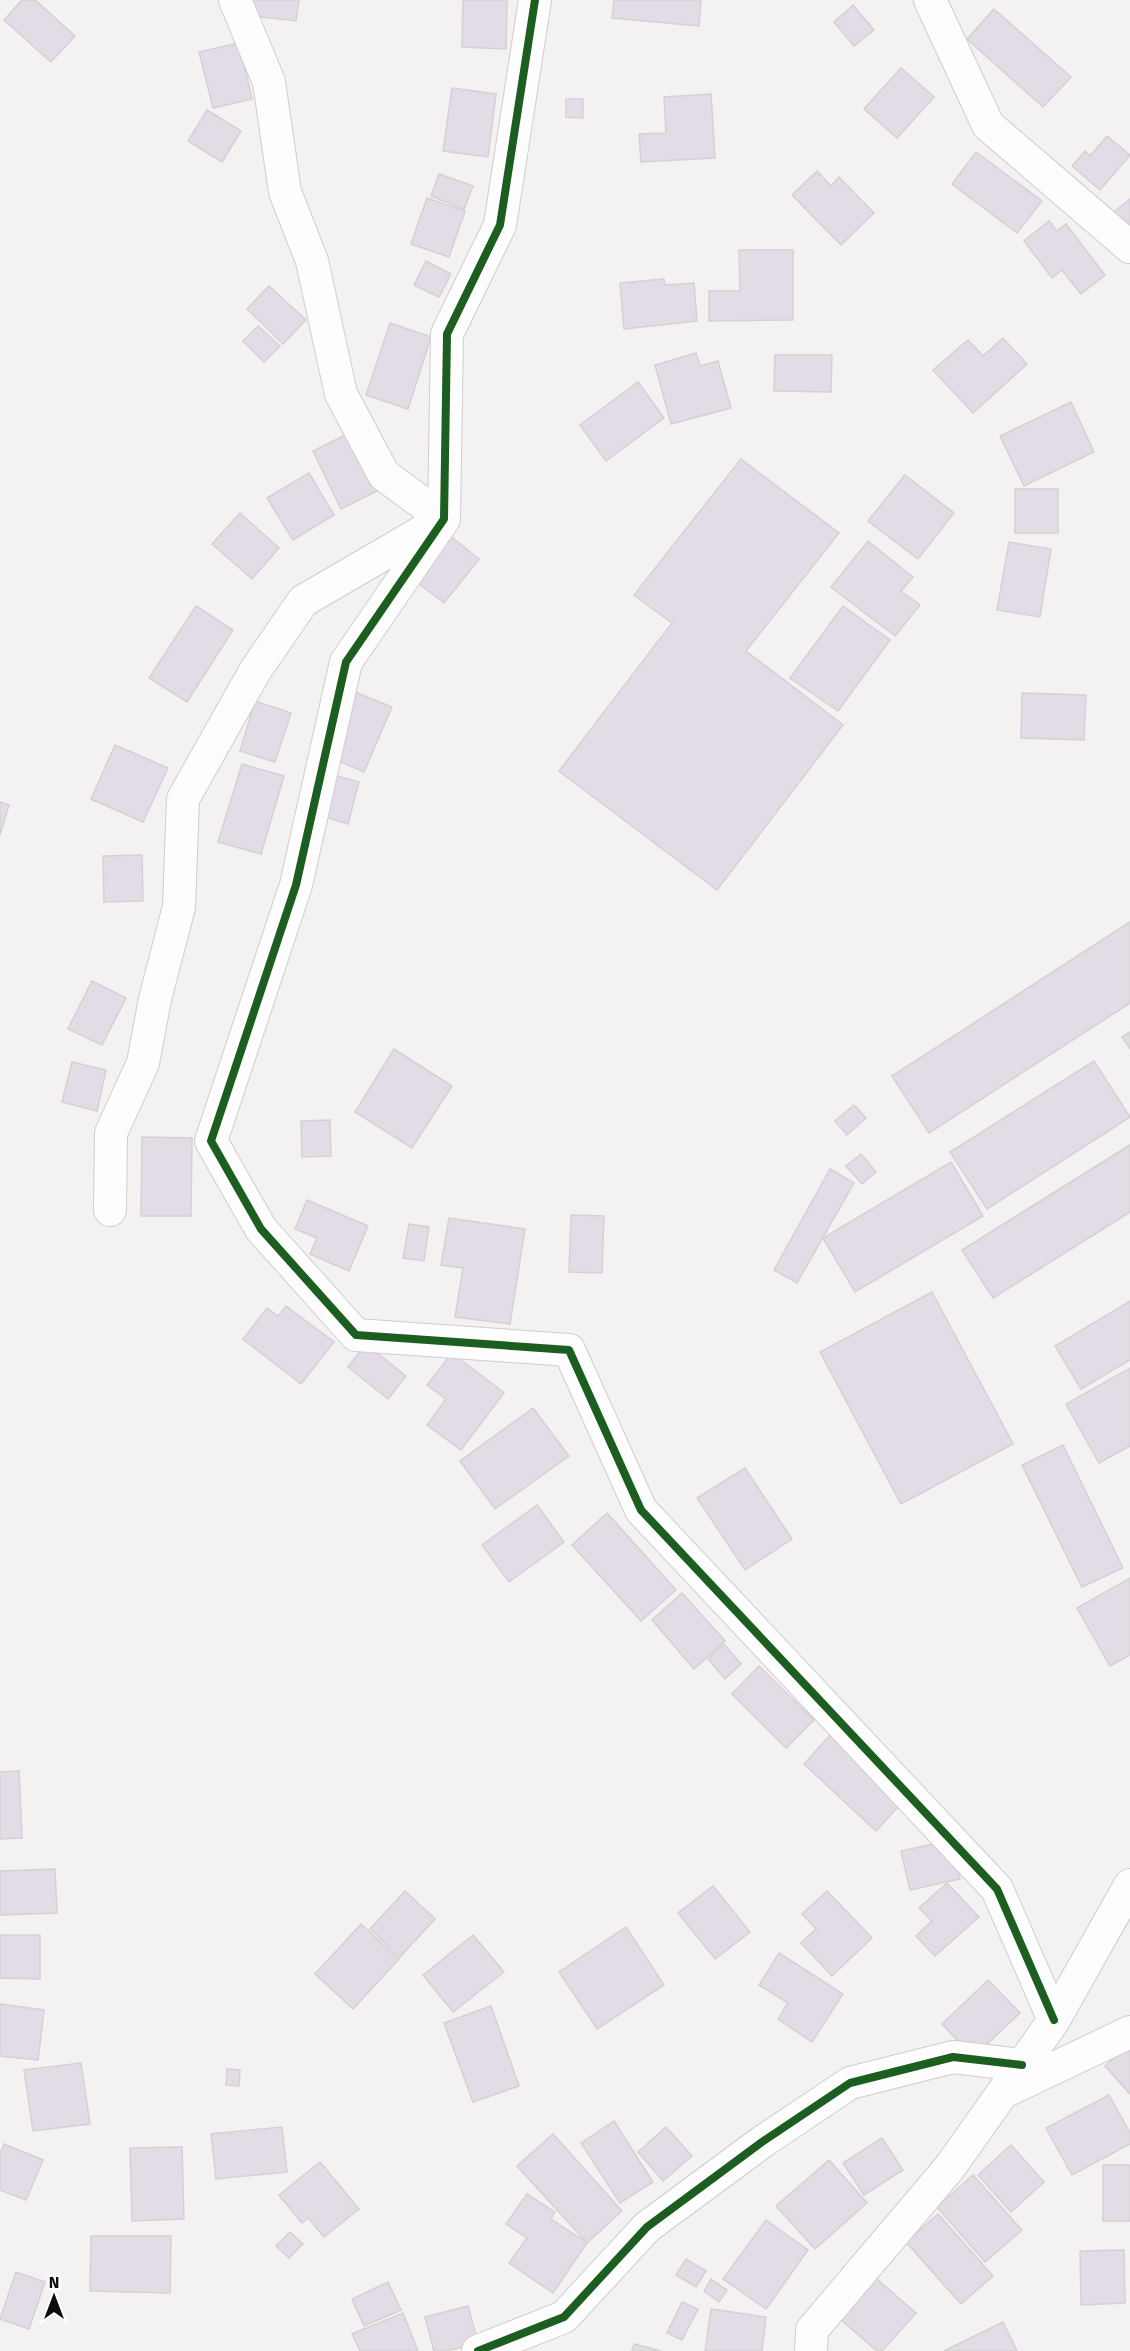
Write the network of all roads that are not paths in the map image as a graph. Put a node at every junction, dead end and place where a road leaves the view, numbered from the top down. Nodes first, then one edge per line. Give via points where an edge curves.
1 (235, 0) edge
2 (535, 0) edge
3 (930, 0) edge
4 (1130, 247) edge
5 (444, 519) junction
6 (110, 1210) dead end
7 (1130, 1885) edge
8 (1054, 2020) junction
9 (1130, 2032) edge
10 (1022, 2065) junction
11 (1003, 2092) junction
12 (478, 2351) edge
13 (811, 2351) edge

1 - 5 street via 269,82 285,192 312,261 341,394 384,475
2 - 5 street via 500,225 447,334
3 - 4 street via 988,125
5 - 6 street via 303,601 255,671 183,799 179,907 143,1063 111,1133
5 - 8 street via 346,662 296,885 211,1141 261,1228 356,1335 569,1350 641,1510 997,1889
7 - 8 street
8 - 10 street
9 - 11 street
10 - 11 street
10 - 12 street via 954,2057 850,2083 647,2227 564,2317
11 - 13 street via 950,2167 812,2330

